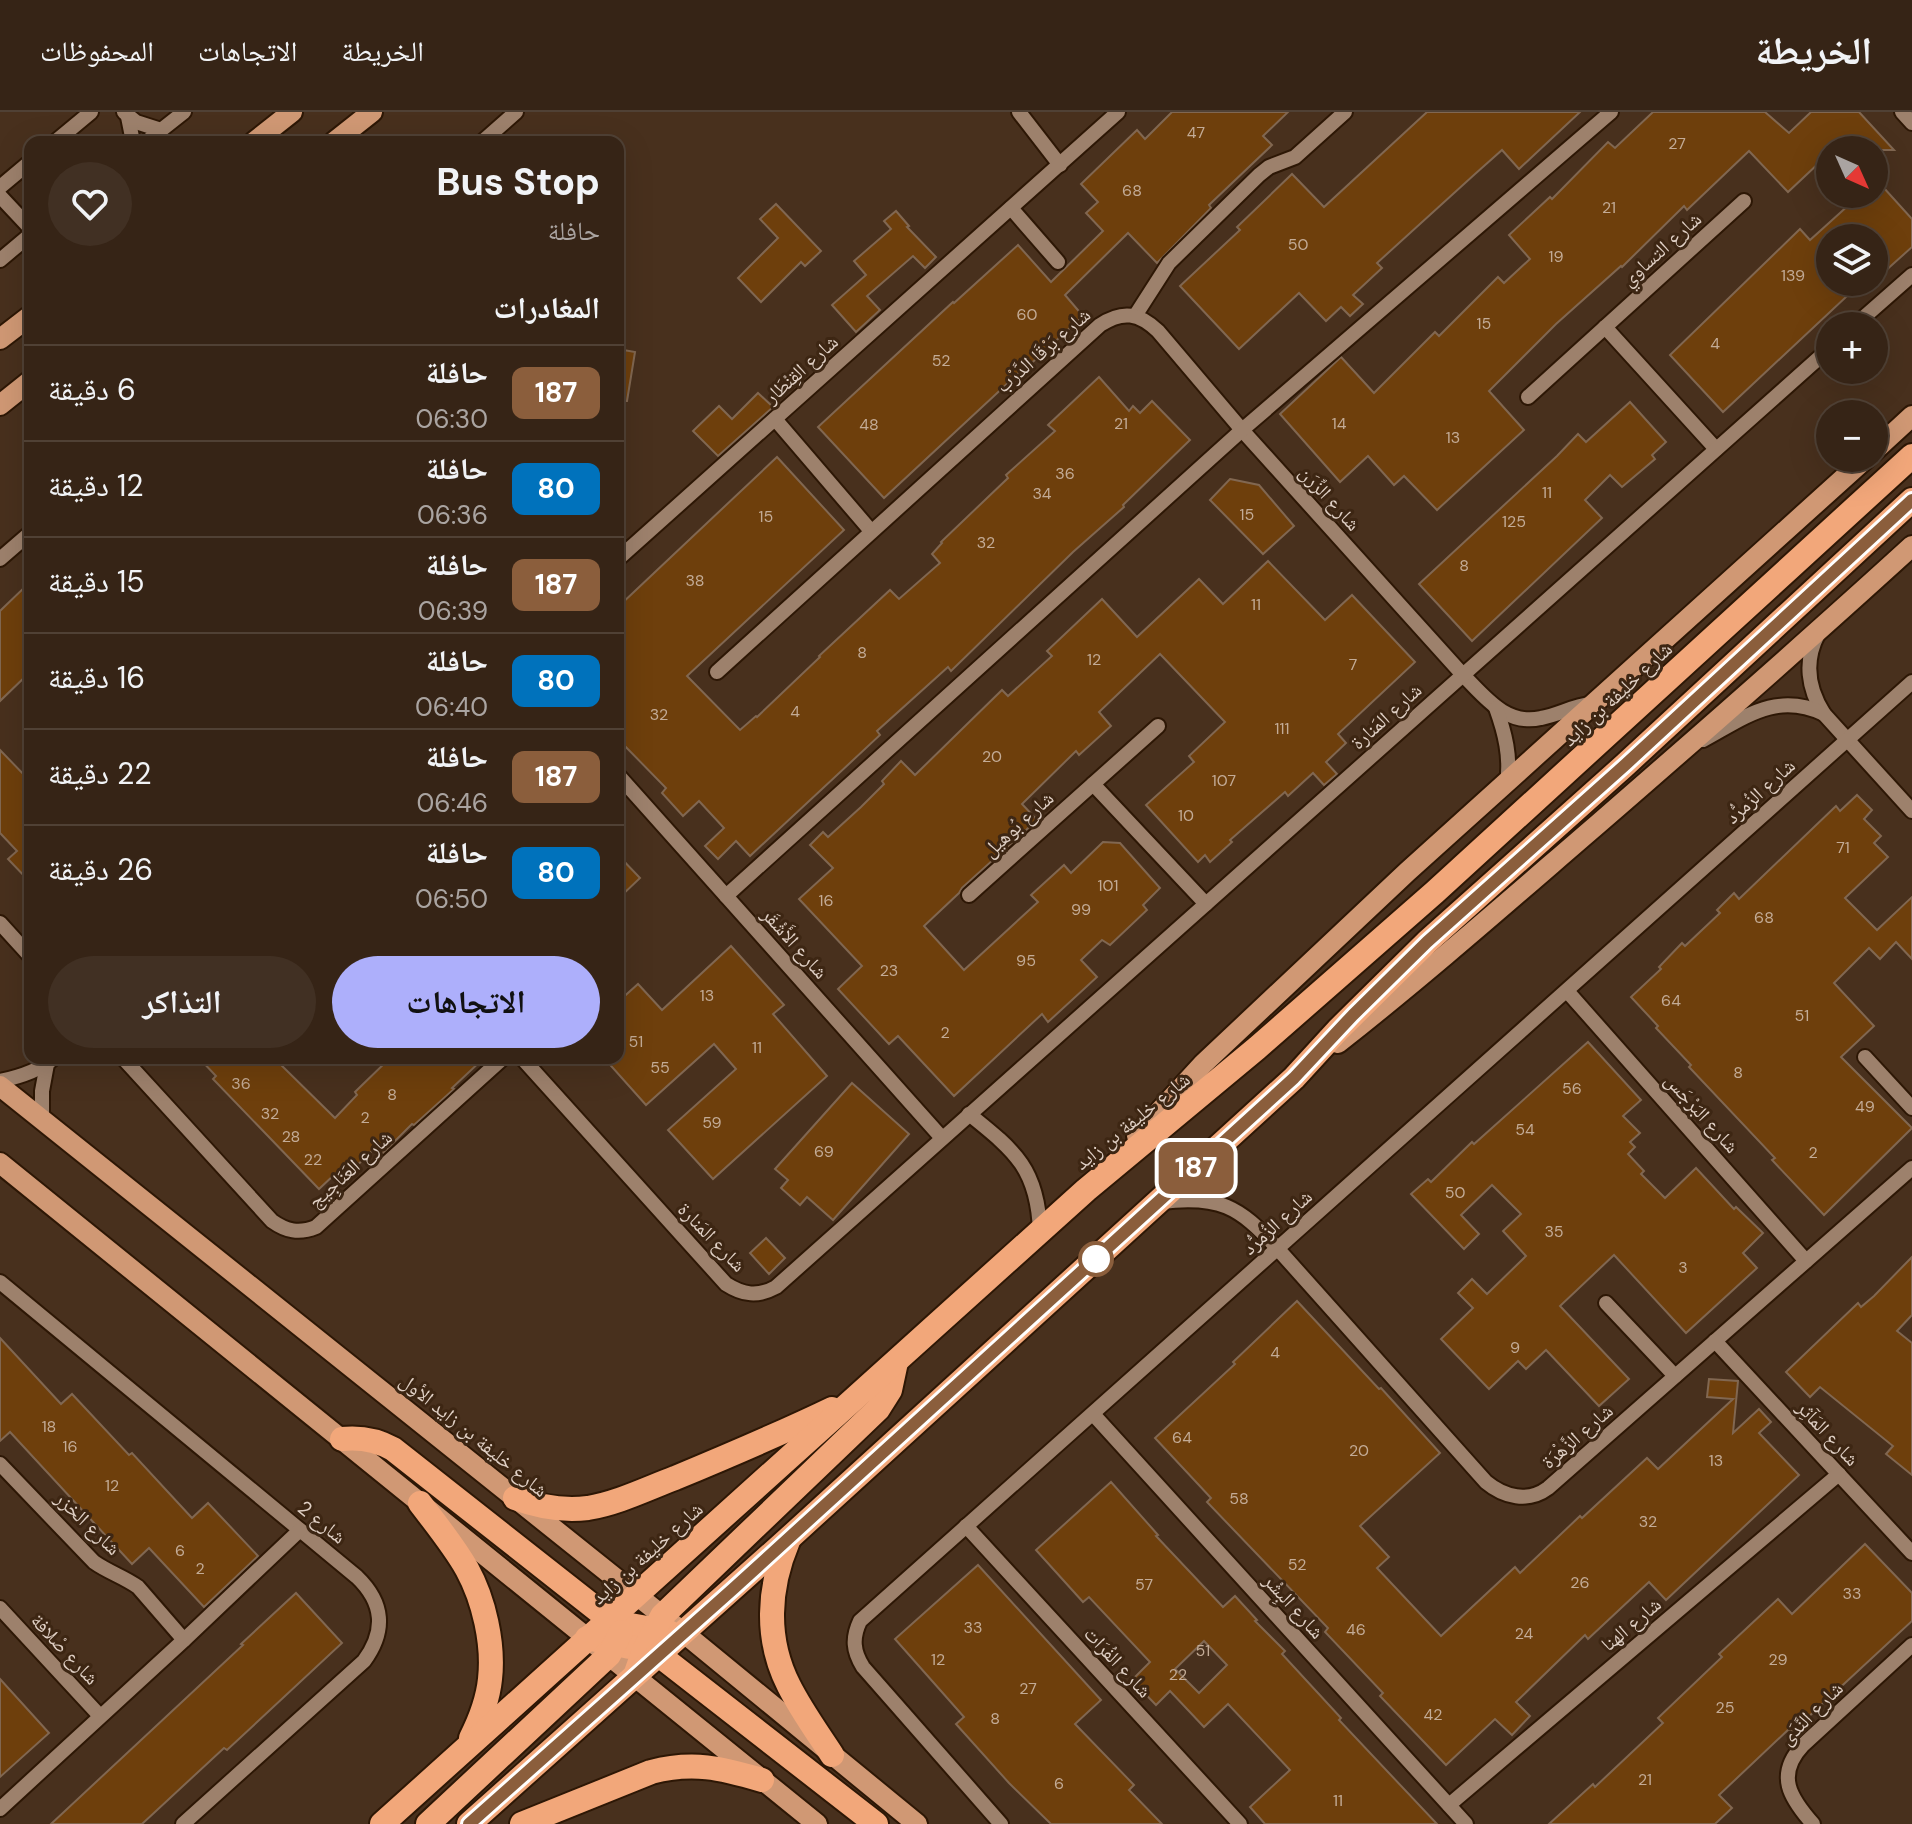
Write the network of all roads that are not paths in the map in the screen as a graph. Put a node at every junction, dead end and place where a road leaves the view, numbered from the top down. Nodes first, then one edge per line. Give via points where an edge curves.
1 (91, 112) edge
2 (184, 112) edge
3 (292, 112) edge
4 (372, 112) edge
5 (516, 112) edge
6 (1019, 112) edge
7 (1118, 112) edge
8 (1345, 112) edge
9 (1611, 112) edge
10 (1902, 112) edge
11 (126, 115) edge
12 (1912, 123) edge
13 (161, 130) junction
14 (62, 136) edge
15 (131, 136) edge
16 (154, 136) edge
17 (262, 136) edge
18 (342, 136) edge
19 (489, 136) edge
20 (1060, 165) junction
21 (24, 167) edge
22 (0, 187) edge
23 (0, 196) edge
24 (1744, 201) dead end
25 (1011, 208) junction
26 (24, 222) edge
27 (24, 240) edge
28 (0, 260) edge
29 (1058, 262) dead end
30 (1912, 275) edge
31 (1870, 312) edge
32 (1135, 316) junction
33 (24, 321) edge
34 (1605, 327) junction
35 (0, 339) edge
36 (1816, 360) edge
37 (24, 386) edge
38 (1528, 397) dead end
39 (0, 405) edge
40 (1912, 416) edge
41 (775, 419) junction
42 (1242, 430) junction
43 (1888, 438) edge
44 (1716, 449) junction
45 (1912, 456) edge
46 (1851, 472) edge
47 (1912, 500) edge
48 (871, 531) junction
49 (24, 538) edge
50 (1912, 546) edge
51 (624, 554) edge
52 (0, 559) edge
53 (1822, 628) junction
54 (717, 672) dead end
55 (1463, 675) junction
56 (1912, 682) edge
57 (1594, 704) junction
58 (1496, 708) junction
59 (1824, 714) junction
60 (1158, 726) dead end
61 (1847, 740) junction
62 (1681, 752) junction
63 (624, 782) edge
64 (1507, 783) junction
65 (1093, 784) junction
66 (1912, 811) edge
67 (969, 895) dead end
68 (726, 896) junction
69 (1206, 904) junction
70 (0, 923) edge
71 (24, 949) edge
72 (1567, 991) junction
73 (1865, 1057) dead end
74 (44, 1064) edge
75 (49, 1064) edge
76 (128, 1064) edge
77 (496, 1064) edge
78 (527, 1064) edge
79 (1294, 1078) junction
80 (0, 1084) edge
81 (1912, 1108) edge
82 (969, 1114) junction
83 (42, 1118) junction
84 (942, 1138) junction
85 (0, 1163) edge
86 (1911, 1170) edge
87 (10, 1180) edge
88 (1086, 1190) junction
89 (1158, 1202) junction
90 (1040, 1232) junction
91 (1277, 1248) junction
92 (1806, 1261) junction
93 (0, 1282) edge
94 (1606, 1303) dead end
95 (1715, 1341) junction
96 (896, 1362) junction
97 (1675, 1376) junction
98 (858, 1396) junction
99 (1093, 1414) junction
100 (342, 1439) junction
101 (0, 1464) edge
102 (1839, 1474) junction
103 (515, 1498) junction
104 (420, 1503) junction
105 (966, 1526) junction
106 (300, 1530) junction
107 (788, 1539) junction
108 (1912, 1553) edge
109 (636, 1595) junction
110 (0, 1608) edge
111 (684, 1633) junction
112 (615, 1635) junction
113 (587, 1638) junction
114 (655, 1638) junction
115 (184, 1640) junction
116 (1912, 1645) edge
117 (635, 1677) junction
118 (100, 1716) junction
119 (464, 1751) junction
120 (832, 1755) junction
121 (762, 1780) junction
122 (1449, 1805) junction
123 (0, 1809) edge
124 (183, 1824) edge
125 (382, 1824) edge
126 (428, 1824) edge
127 (469, 1824) edge
128 (522, 1824) edge
129 (817, 1824) edge
130 (876, 1824) edge
131 (917, 1824) edge
132 (1001, 1824) edge
133 (1240, 1824) edge
134 (1466, 1824) edge
135 (1813, 1824) edge

1 - 14 street
2 - 13 street
3 - 17 main road
4 - 18 main road
5 - 19 street
6 - 20 street
7 - 20 street, شارع القِنْطَار
8 - 32 street via 1295,157 1259,175 1169,263
9 - 42 street
10 - 12 street
11 - 13 street
11 - 15 street
13 - 16 street
20 - 25 street, شارع القِنْطَار
21 - 22 street
23 - 26 street
24 - 34 street, شارع التساوي
25 - 29 street
25 - 41 street, شارع القِنْطَار
27 - 28 street
30 - 31 street
32 - 42 street, شارع الزِّرَن via 1158,331
32 - 48 street, شارع بَرْقَا الدَّرْب via 1117,316 1100,325
33 - 35 main road
34 - 38 street, شارع التساوي
34 - 44 street
36 - 44 street, شارع المَنارة
37 - 39 main road
40 - 43 main road
41 - 48 street
41 - 51 street, شارع القِنْطَار
42 - 55 street, شارع الزِّرَن
42 - 68 street
44 - 55 street, شارع المَنارة
45 - 88 highway, شارع خليفة بن زايد via 1424,902
46 - 57 main road
47 - 79 highway via 1427,942
48 - 54 street, شارع بَرْقَا الدَّرْب
49 - 52 street
50 - 53 main road
53 - 59 street via 1811,652 1809,678
53 - 62 main road
55 - 58 street, شارع الزِّرَن
55 - 69 street, شارع المَنارة
56 - 61 street, شارع الزُمرُّد
57 - 58 street, شارع الزِّرَن via 1529,720
57 - 64 main road
58 - 64 street, شارع الزِّرَن via 1506,739
59 - 61 street
59 - 62 street via 1800,705 1775,705
60 - 65 street, شارع بُوهيل
61 - 66 street
61 - 72 street, شارع الزُمرُّد
62 - 79 main road
63 - 68 street, شارع الأَشْقَر
64 - 88 main road via 1203,1064
65 - 67 street, شارع بُوهيل
65 - 69 street
68 - 84 street, شارع الأَشْقَر
69 - 82 street, شارع المَنارة
70 - 71 street
72 - 91 street, شارع الزُمرُّد
72 - 92 street, شارع البَرْجَس
73 - 81 street
74 - 80 street
75 - 83 street
76 - 77 street, شارع العَنَاجِيج via 265,1215 294,1231 316,1227
78 - 84 street, شارع المَنارة via 720,1278 750,1294 776,1287
79 - 89 highway
80 - 83 main road, شارع خليفة بن زايد الأول
82 - 84 street, شارع المَنارة
82 - 90 street via 1005,1143 1025,1169
83 - 103 main road, شارع خليفة بن زايد الأول
85 - 87 main road
86 - 92 street, شارع الزَّهْرَة
87 - 100 main road
88 - 90 highway, شارع خليفة بن زايد
89 - 91 street, شارع الزَّهْرَة via 1201,1199 1225,1205 1251,1221
89 - 107 highway
90 - 96 highway, شارع خليفة بن زايد
91 - 97 street, شارع الزَّهْرَة via 1486,1482 1508,1495 1541,1493
91 - 99 street, شارع الزُمرُّد
92 - 95 street, شارع الزَّهْرَة
93 - 106 street, شارع 2
94 - 97 street
95 - 97 street, شارع الزَّهْرَة
95 - 102 street, شارع المَآثِر
96 - 98 highway, شارع خليفة بن زايد
96 - 114 highway via 890,1390 878,1409
98 - 103 highway via 781,1434 604,1505 568,1509
98 - 109 highway, شارع خليفة بن زايد
99 - 105 street, شارع الزُمرُّد
99 - 122 street, شارع البِشْر
100 - 104 main road
100 - 112 highway via 374,1440 393,1449
101 - 115 street, شارع الخزر via 94,1562 138,1587
102 - 108 street, شارع المَآثِر
102 - 122 street, شارع الهنا
103 - 109 main road, شارع خليفة بن زايد الأول
104 - 113 main road
104 - 119 highway via 467,1569 488,1637 490,1679
105 - 132 street, شارع الزُمرُّد via 860,1621 854,1649 863,1667
105 - 133 street, شارع الفُرَات
106 - 115 street
106 - 124 street, شارع 2 via 372,1593 379,1614 377,1639 364,1661
107 - 111 highway
107 - 120 highway via 773,1589 776,1649 788,1685
109 - 112 highway, شارع خليفة بن زايد
109 - 114 main road, شارع خليفة بن زايد الأول
110 - 118 street, شارع صْلافة
111 - 114 highway
111 - 120 main road
112 - 113 highway, شارع خليفة بن زايد
112 - 114 highway
112 - 117 main road
112 - 126 highway
113 - 119 highway, شارع خليفة بن زايد
114 - 117 highway
114 - 130 highway
115 - 118 street
116 - 135 street, شارع النَّدَى via 1791,1760 1789,1789
117 - 121 main road
117 - 127 highway
118 - 123 street
119 - 125 highway, شارع خليفة بن زايد
120 - 131 main road
121 - 128 highway via 718,1767 667,1768
121 - 129 main road
122 - 134 street, شارع البِشْر

